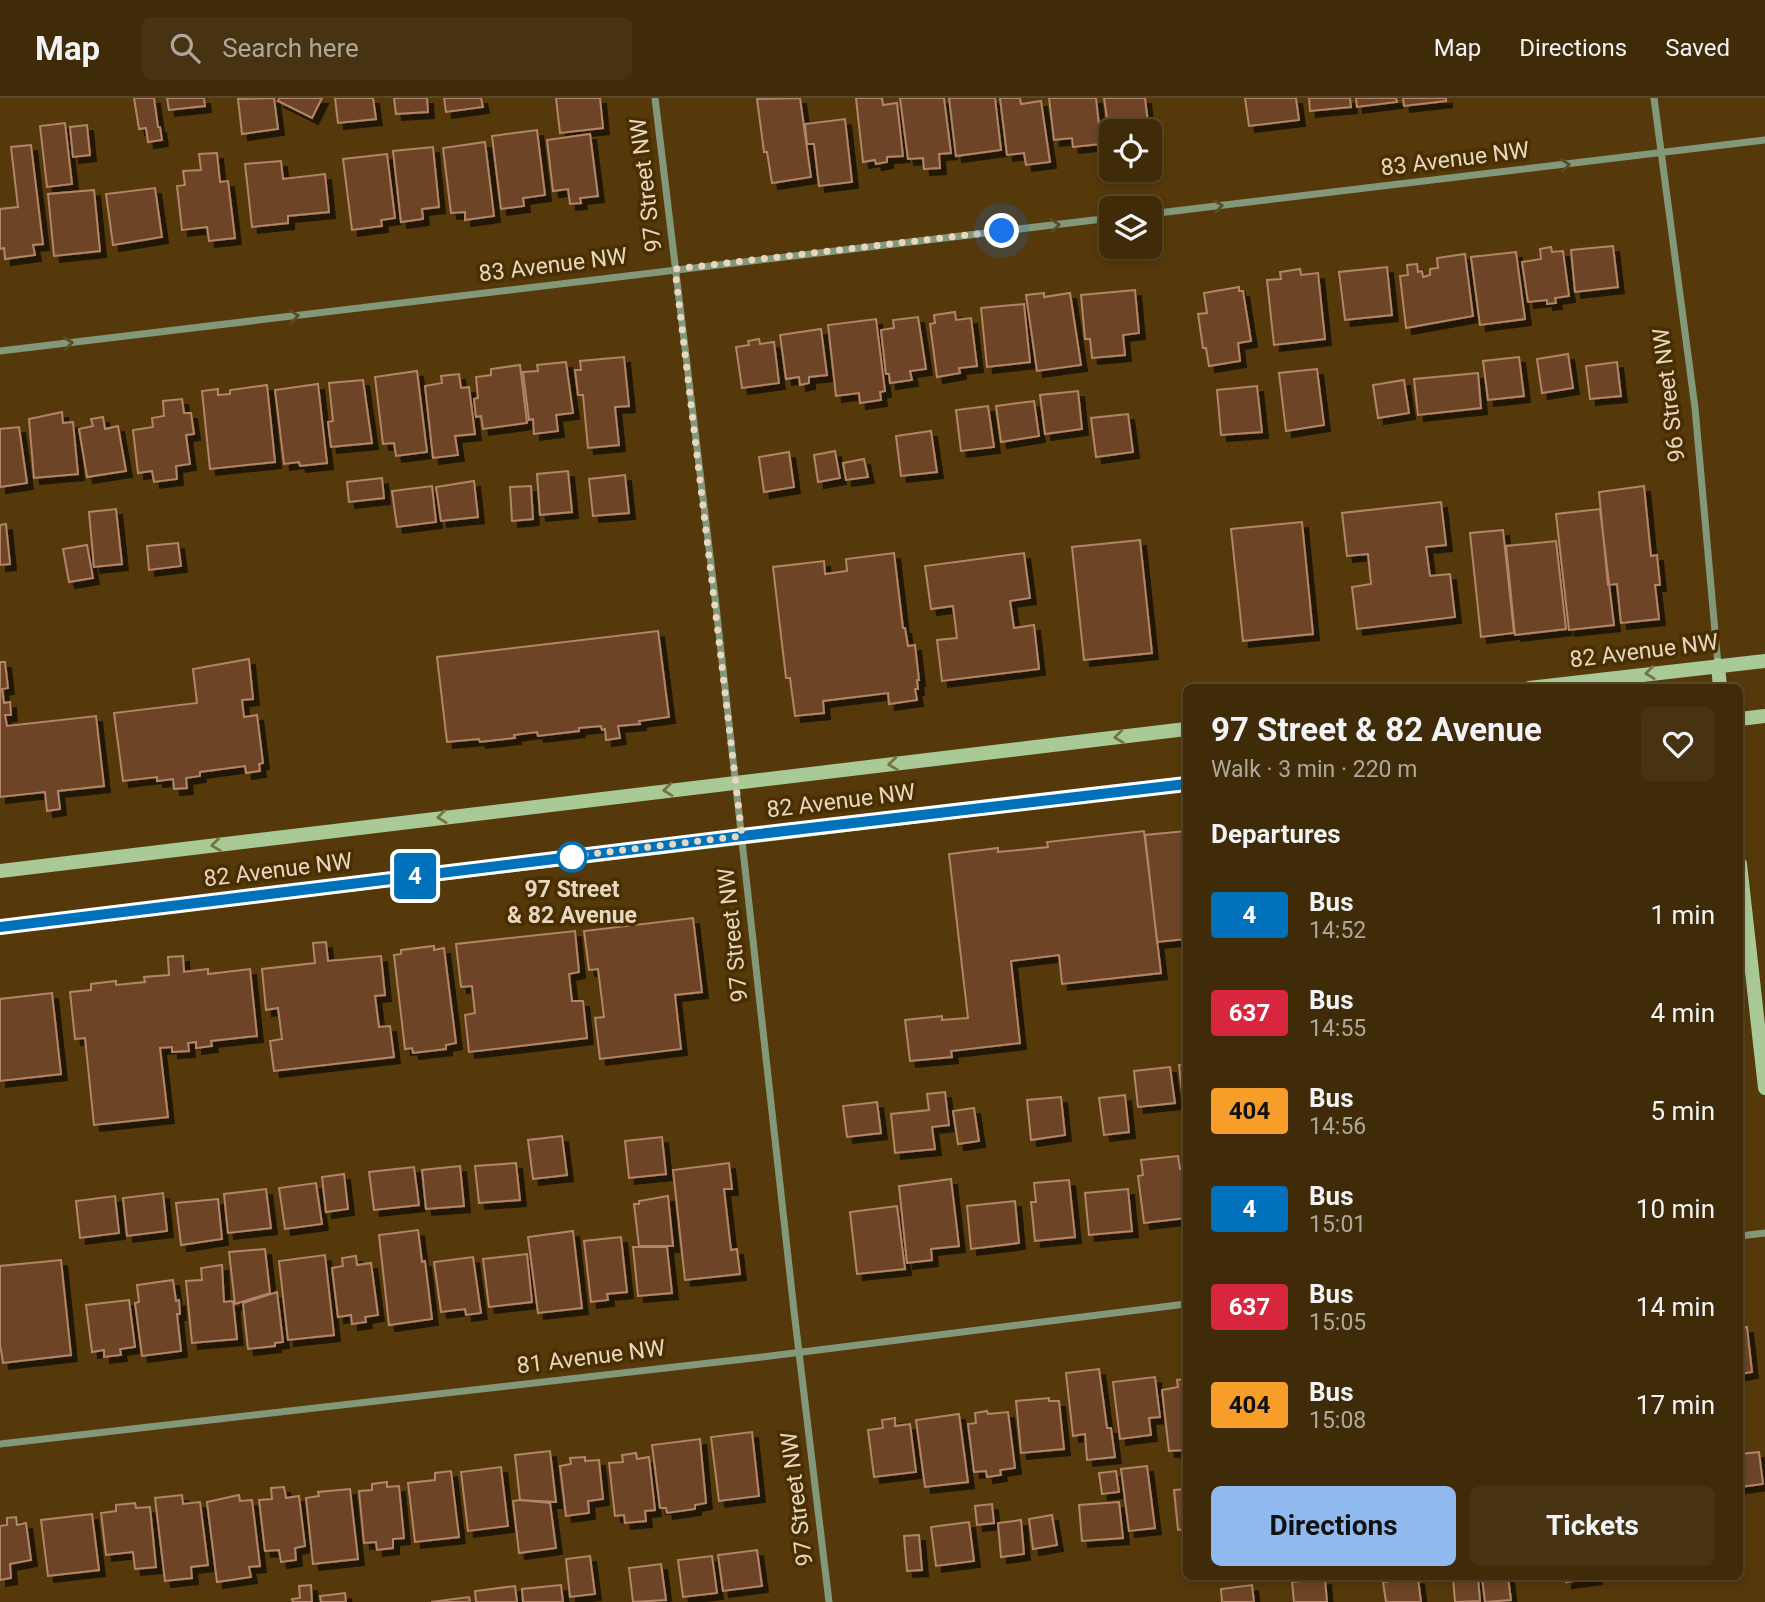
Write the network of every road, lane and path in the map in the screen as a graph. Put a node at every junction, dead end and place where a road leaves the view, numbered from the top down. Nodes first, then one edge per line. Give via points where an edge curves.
1 (655, 98) edge
2 (1654, 98) edge
3 (1765, 140) edge
4 (1660, 154) junction
5 (1162, 213) edge
6 (1099, 219) edge
7 (675, 269) junction
8 (0, 351) edge
9 (1765, 661) edge
10 (1718, 665) junction
11 (1562, 684) edge
12 (1720, 684) edge
13 (1765, 716) edge
14 (1743, 719) edge
15 (1183, 729) edge
16 (735, 783) junction
17 (1183, 784) edge
18 (742, 836) junction
19 (0, 871) edge
20 (1743, 891) edge
21 (0, 927) edge
22 (1765, 1088) edge
23 (1765, 1233) edge
24 (1743, 1236) edge
25 (1183, 1304) edge
26 (799, 1352) junction
27 (0, 1444) edge
28 (829, 1602) edge

1 - 7 street, 97 Street NW
2 - 4 street, 96 Street NW
3 - 4 street, 83 Avenue NW
5 -> 4 street, 83 Avenue NW
4 - 10 street, 96 Street NW via 1695,408
7 -> 6 street, 83 Avenue NW
8 -> 7 street, 83 Avenue NW
7 - 16 street, 97 Street NW
9 - 10 main road, 82 Avenue NW
10 -> 11 main road, 82 Avenue NW
10 - 12 main road, 96 Street NW
13 - 14 main road
15 -> 16 main road, 82 Avenue NW
16 - 18 street, 97 Street NW
16 -> 19 main road, 82 Avenue NW
17 - 18 main road, 82 Avenue NW
18 - 21 main road, 82 Avenue NW
18 - 26 street, 97 Street NW
20 - 22 main road
23 - 24 street
25 - 26 street, 81 Avenue NW
26 - 27 street, 81 Avenue NW
26 - 28 street, 97 Street NW

